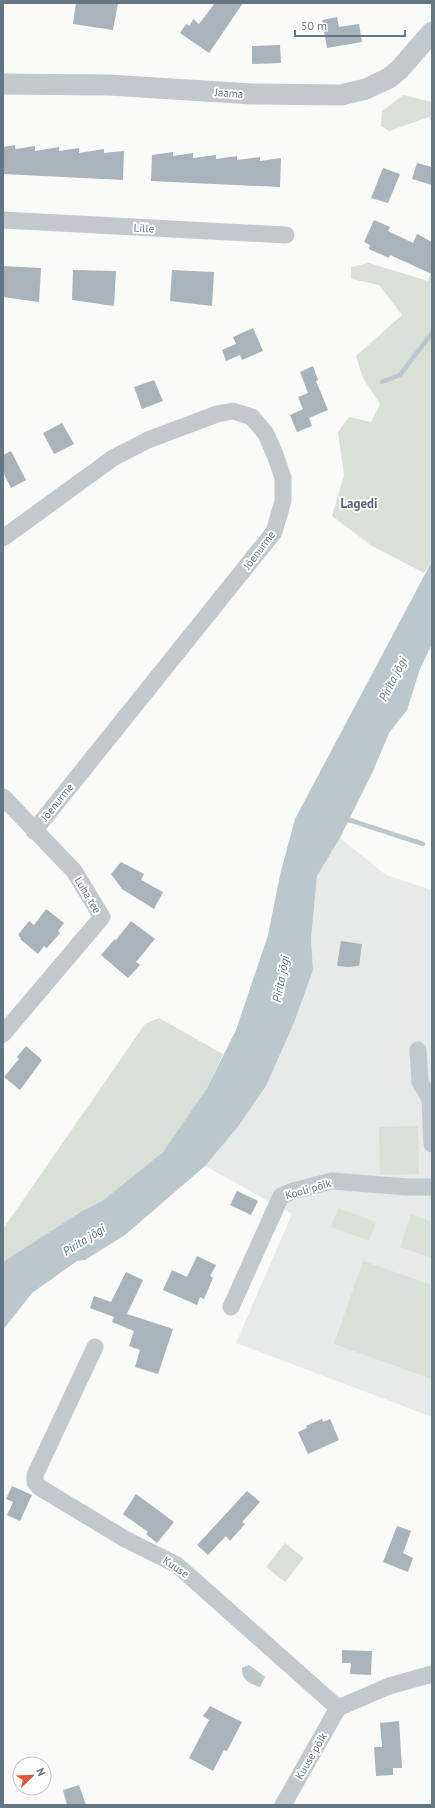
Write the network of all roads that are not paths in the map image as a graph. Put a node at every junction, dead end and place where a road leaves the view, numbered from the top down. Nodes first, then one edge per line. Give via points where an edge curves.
1 (432, 32) edge
2 (3, 84) edge
3 (3, 220) edge
4 (286, 235) dead end
5 (3, 538) edge
6 (3, 797) edge
7 (34, 831) junction
8 (3, 1034) edge
9 (418, 1050) dead end
10 (432, 1144) edge
11 (432, 1187) edge
12 (231, 1307) dead end
13 (95, 1347) dead end
14 (432, 1674) edge
15 (338, 1708) junction
16 (283, 1805) edge

1 - 2 street, Jaama via 399,70 388,78 366,89 341,95 252,94 109,85
3 - 4 street, Lille
5 - 7 street, Jõenurme via 112,458 148,440 217,414 233,411 252,417 266,434 283,478 283,501 274,532
6 - 7 street, Luha tee
7 - 8 street, Luha tee via 74,871 102,916
9 - 10 street via 420,1082 430,1099
11 - 12 street, Kooli põik via 332,1181 281,1196
13 - 15 street, Kuuse via 35,1475 35,1482 39,1487 125,1539 177,1565
14 - 15 street via 389,1686
15 - 16 street, Kuuse põik

